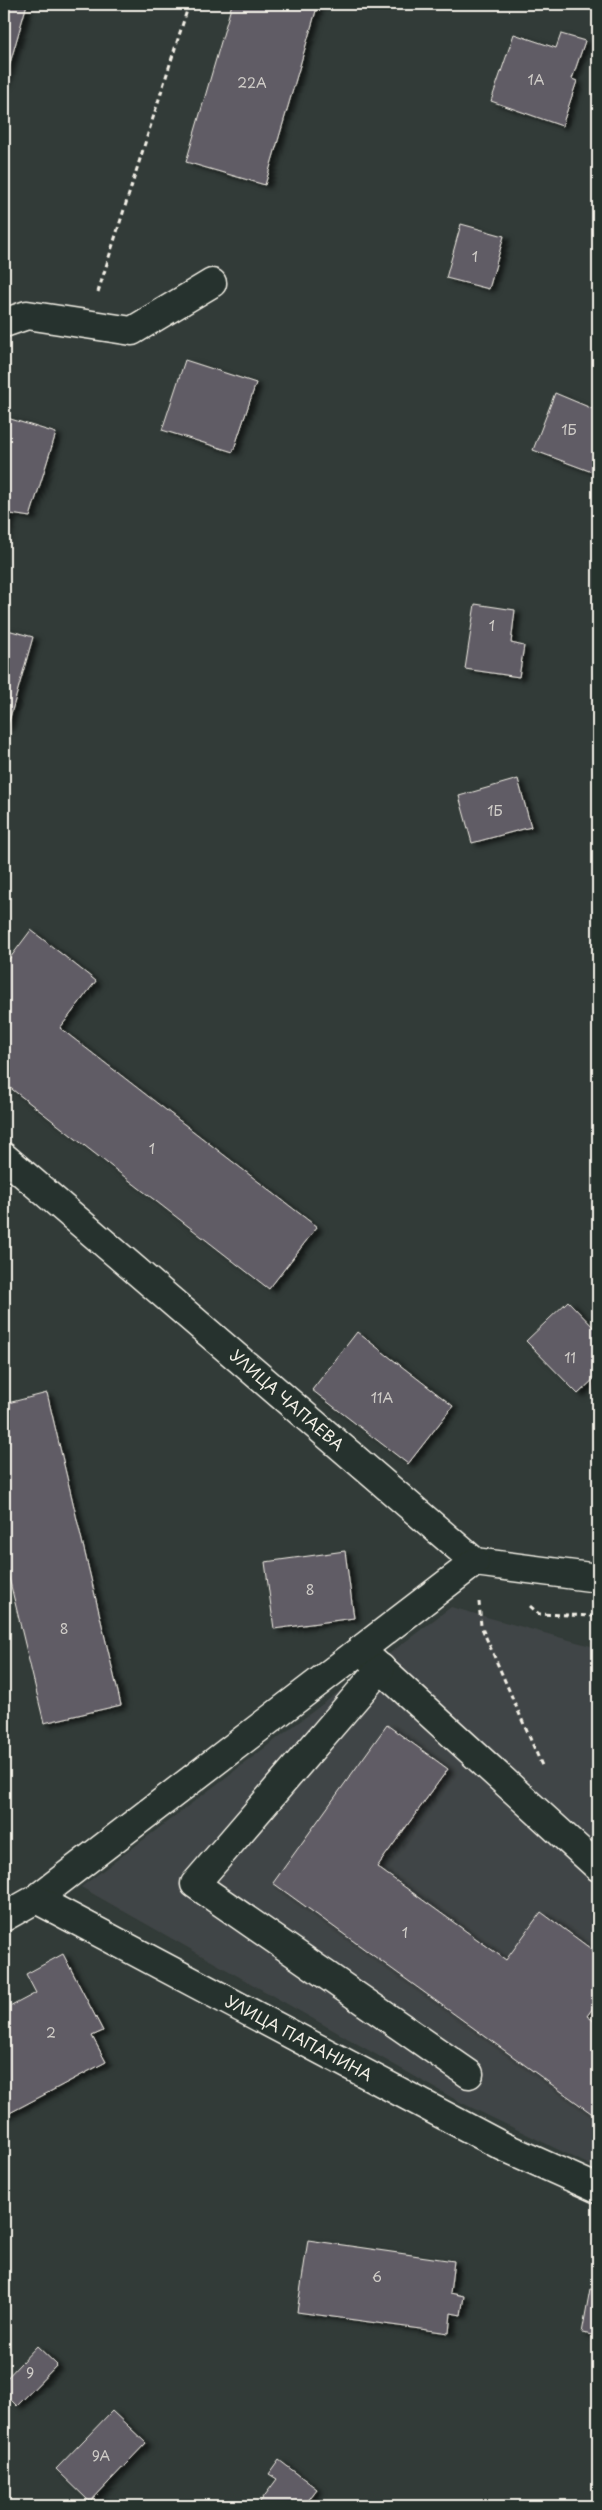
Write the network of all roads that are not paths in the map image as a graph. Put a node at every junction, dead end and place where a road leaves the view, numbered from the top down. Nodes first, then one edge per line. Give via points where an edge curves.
1 (212, 283) dead end
2 (4, 323) edge
3 (4, 1157) edge
4 (475, 1562) junction
5 (598, 1578) edge
6 (360, 1650) junction
7 (381, 1668) junction
8 (598, 1867) edge
9 (36, 1899) junction
10 (4, 1917) edge
11 (469, 2074) dead end
12 (598, 2189) edge

1 - 2 street via 132,331 27,315
3 - 4 street, УЛИЦА ЧАПАЕВА
4 - 5 street
4 - 6 street
6 - 7 street
6 - 9 street
7 - 8 street
7 - 11 street via 195,1884
9 - 10 street
9 - 12 street, УЛИЦА ПАПАНИНА via 502,2146

